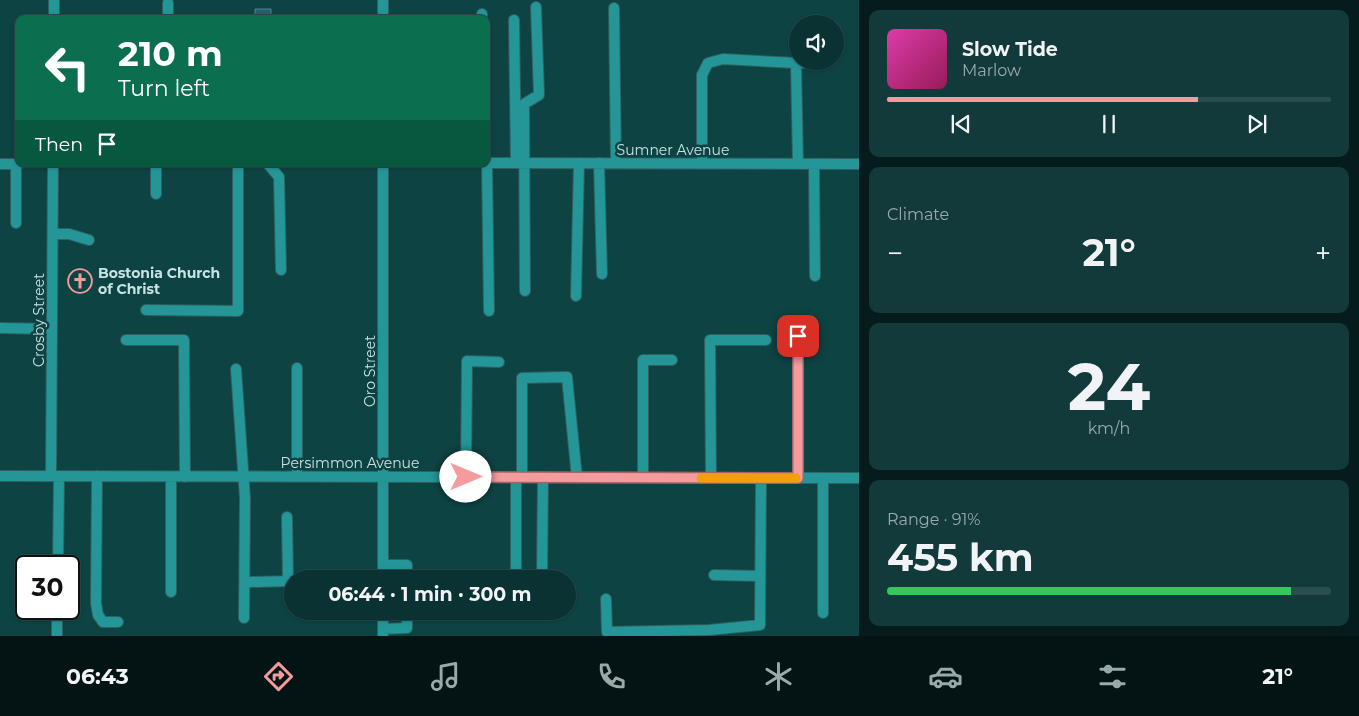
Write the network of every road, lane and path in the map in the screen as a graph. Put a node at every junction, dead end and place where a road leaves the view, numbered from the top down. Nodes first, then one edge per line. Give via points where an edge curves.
1 (54, 0) edge
2 (383, 0) edge
3 (168, 3) dead end
4 (536, 7) dead end
5 (614, 8) dead end
6 (54, 15) edge
7 (168, 15) edge
8 (383, 15) edge
9 (514, 20) dead end
10 (789, 63) edge
11 (796, 70) edge
12 (490, 163) edge
13 (520, 163) junction
14 (579, 163) junction
15 (598, 163) junction
16 (616, 163) junction
17 (0, 164) edge
18 (15, 164) edge
19 (702, 164) junction
20 (798, 164) junction
21 (814, 164) junction
22 (859, 164) edge
23 (17, 167) edge
24 (53, 167) edge
25 (156, 167) edge
26 (238, 167) edge
27 (271, 167) edge
28 (383, 167) edge
29 (486, 167) edge
30 (156, 194) dead end
31 (16, 223) dead end
32 (53, 234) junction
33 (89, 240) dead end
34 (281, 270) dead end
35 (602, 274) dead end
36 (814, 276) dead end
37 (525, 291) dead end
38 (576, 296) dead end
39 (146, 310) dead end
40 (489, 311) dead end
41 (0, 328) edge
42 (52, 329) junction
43 (798, 336) dead end
44 (126, 340) dead end
45 (766, 340) dead end
46 (672, 360) dead end
47 (499, 362) dead end
48 (236, 368) dead end
49 (297, 368) dead end
50 (0, 476) edge
51 (55, 476) junction
52 (97, 476) junction
53 (171, 477) junction
54 (185, 477) junction
55 (242, 477) junction
56 (297, 477) junction
57 (383, 477) junction
58 (466, 477) junction
59 (519, 477) junction
60 (543, 477) junction
61 (577, 478) junction
62 (643, 478) junction
63 (711, 478) junction
64 (761, 478) junction
65 (798, 478) junction
66 (823, 478) junction
67 (859, 478) edge
68 (287, 517) dead end
69 (58, 555) edge
70 (383, 565) junction
71 (289, 570) edge
72 (383, 570) edge
73 (407, 570) edge
74 (516, 570) edge
75 (542, 570) edge
76 (714, 575) dead end
77 (760, 576) junction
78 (250, 582) dead end
79 (284, 582) edge
80 (171, 592) dead end
81 (606, 599) dead end
82 (823, 612) dead end
83 (244, 618) dead end
84 (57, 620) edge
85 (407, 620) edge
86 (118, 622) dead end
87 (383, 632) edge
88 (57, 636) edge

1 - 6 street
2 - 8 street
3 - 7 street
4 - 13 street via 539,95 524,104
5 - 16 street
9 - 13 street
10 - 19 street via 724,59 708,63 702,75
11 - 20 street
12 - 13 street, Sumner Avenue
13 - 14 street, Sumner Avenue
13 - 37 street
14 - 15 street, Sumner Avenue
14 - 38 street
15 - 16 street, Sumner Avenue
15 - 35 street
16 - 19 street, Sumner Avenue
17 - 18 street
19 - 20 street, Sumner Avenue
20 - 21 street, Sumner Avenue
21 - 22 street, Sumner Avenue
21 - 36 street
23 - 31 street
24 - 32 street, Crosby Street
25 - 30 street
26 - 39 street via 238,311
27 - 34 street via 279,177
28 - 57 street, Oro Street
29 - 40 street
32 - 33 street via 69,234
32 - 42 street, Crosby Street
41 - 42 street
42 - 51 street, Crosby Street
43 - 65 street
44 - 54 street via 184,340
45 - 63 street via 710,340
46 - 62 street via 643,360
47 - 58 street via 467,361
48 - 55 street
49 - 56 street
50 - 51 street, Persimmon Avenue
51 - 52 street, Persimmon Avenue
51 - 69 street, Crosby Street
52 - 53 street, Persimmon Avenue
52 - 86 street via 96,603 103,622
53 - 54 street, Persimmon Avenue
53 - 80 street
54 - 55 street, Persimmon Avenue
55 - 56 street, Persimmon Avenue
55 - 83 street via 245,498
56 - 57 street, Persimmon Avenue
57 - 58 street, Persimmon Avenue
57 - 70 street, Oro Street
58 - 59 street, Persimmon Avenue
59 - 60 street, Persimmon Avenue
59 - 61 street via 522,378 567,377
59 - 74 street
60 - 61 street, Persimmon Avenue
60 - 75 street
61 - 62 street, Persimmon Avenue
62 - 63 street, Persimmon Avenue
63 - 64 street, Persimmon Avenue
64 - 65 street, Persimmon Avenue
64 - 77 street
65 - 66 street, Persimmon Avenue
66 - 67 street, Persimmon Avenue
66 - 82 street
68 - 71 street
70 - 72 street, Oro Street
70 - 73 street via 407,565
76 - 77 street
77 - 81 street via 760,625 709,630 607,632
78 - 79 street
84 - 88 street
85 - 87 street via 407,628

